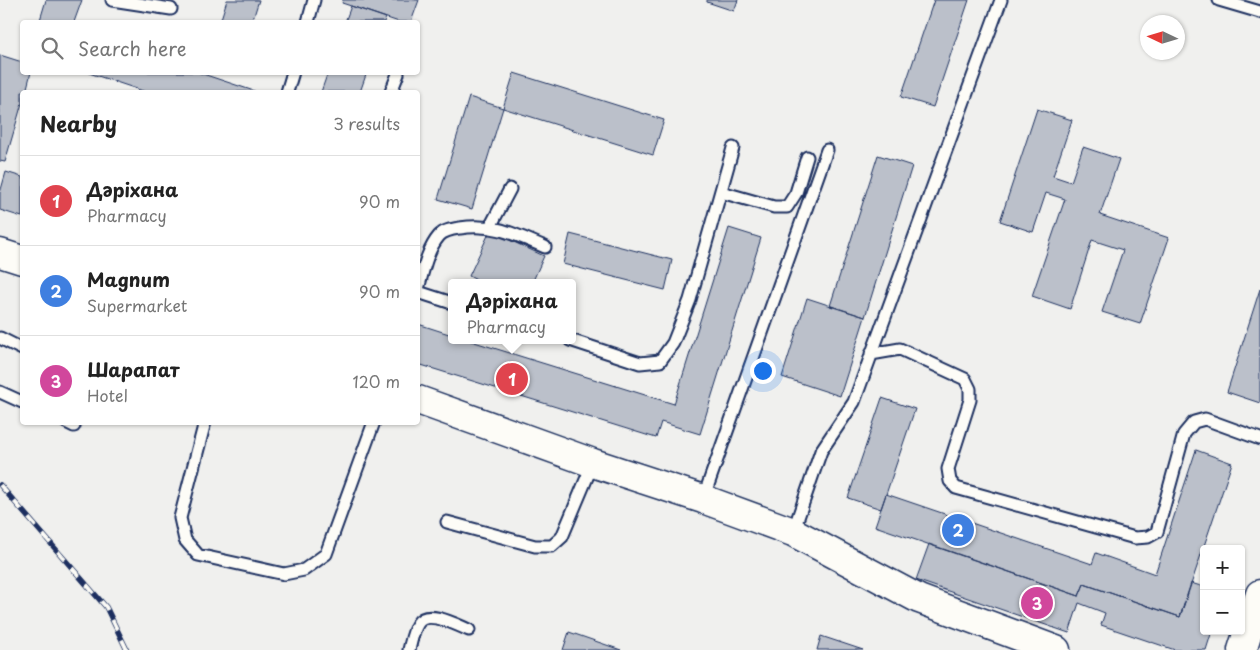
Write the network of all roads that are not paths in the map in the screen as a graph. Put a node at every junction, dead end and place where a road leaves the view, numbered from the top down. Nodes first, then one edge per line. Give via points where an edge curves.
1 (112, 0) edge
2 (314, 0) edge
3 (1001, 0) edge
4 (1219, 0) edge
5 (170, 9) dead end
6 (1260, 12) edge
7 (309, 20) edge
8 (292, 75) edge
9 (398, 75) edge
10 (288, 90) edge
11 (392, 90) edge
12 (734, 148) dead end
13 (827, 150) dead end
14 (807, 156) dead end
15 (510, 189) dead end
16 (721, 192) junction
17 (490, 226) junction
18 (545, 247) dead end
19 (0, 253) edge
20 (20, 259) edge
21 (420, 283) edge
22 (420, 291) edge
23 (448, 301) edge
24 (0, 338) edge
25 (576, 342) edge
26 (20, 348) edge
27 (871, 354) junction
28 (0, 392) edge
29 (20, 401) edge
30 (420, 401) edge
31 (204, 425) edge
32 (373, 425) edge
33 (1260, 439) edge
34 (594, 463) junction
35 (704, 499) junction
36 (447, 522) dead end
37 (793, 532) junction
38 (1260, 594) edge
39 (469, 630) dead end
40 (409, 650) edge
41 (1056, 650) edge
42 (1242, 650) edge

1 - 5 lane
2 - 7 lane
3 - 27 lane
4 - 6 lane
8 - 10 lane
9 - 11 lane
12 - 16 lane
13 - 35 lane
14 - 16 lane via 796,193 787,207 774,207
15 - 17 lane
16 - 25 lane via 690,300 673,344 660,361 640,363
17 - 18 lane
17 - 21 lane via 451,229 440,234 430,249
19 - 20 street
22 - 23 lane
24 - 26 lane
27 - 33 lane via 900,350 966,379 970,400 948,469 950,481 956,488 1136,538 1157,532 1184,434 1194,422 1205,419
27 - 37 lane via 854,402 821,451
28 - 29 lane
30 - 34 street
31 - 32 lane via 180,518 185,540 198,555 284,574 304,570 326,554
34 - 35 street
34 - 36 lane via 562,538 552,546 535,546
35 - 37 street
37 - 41 street via 919,599
38 - 42 street
39 - 40 lane via 434,617 424,618 418,623

